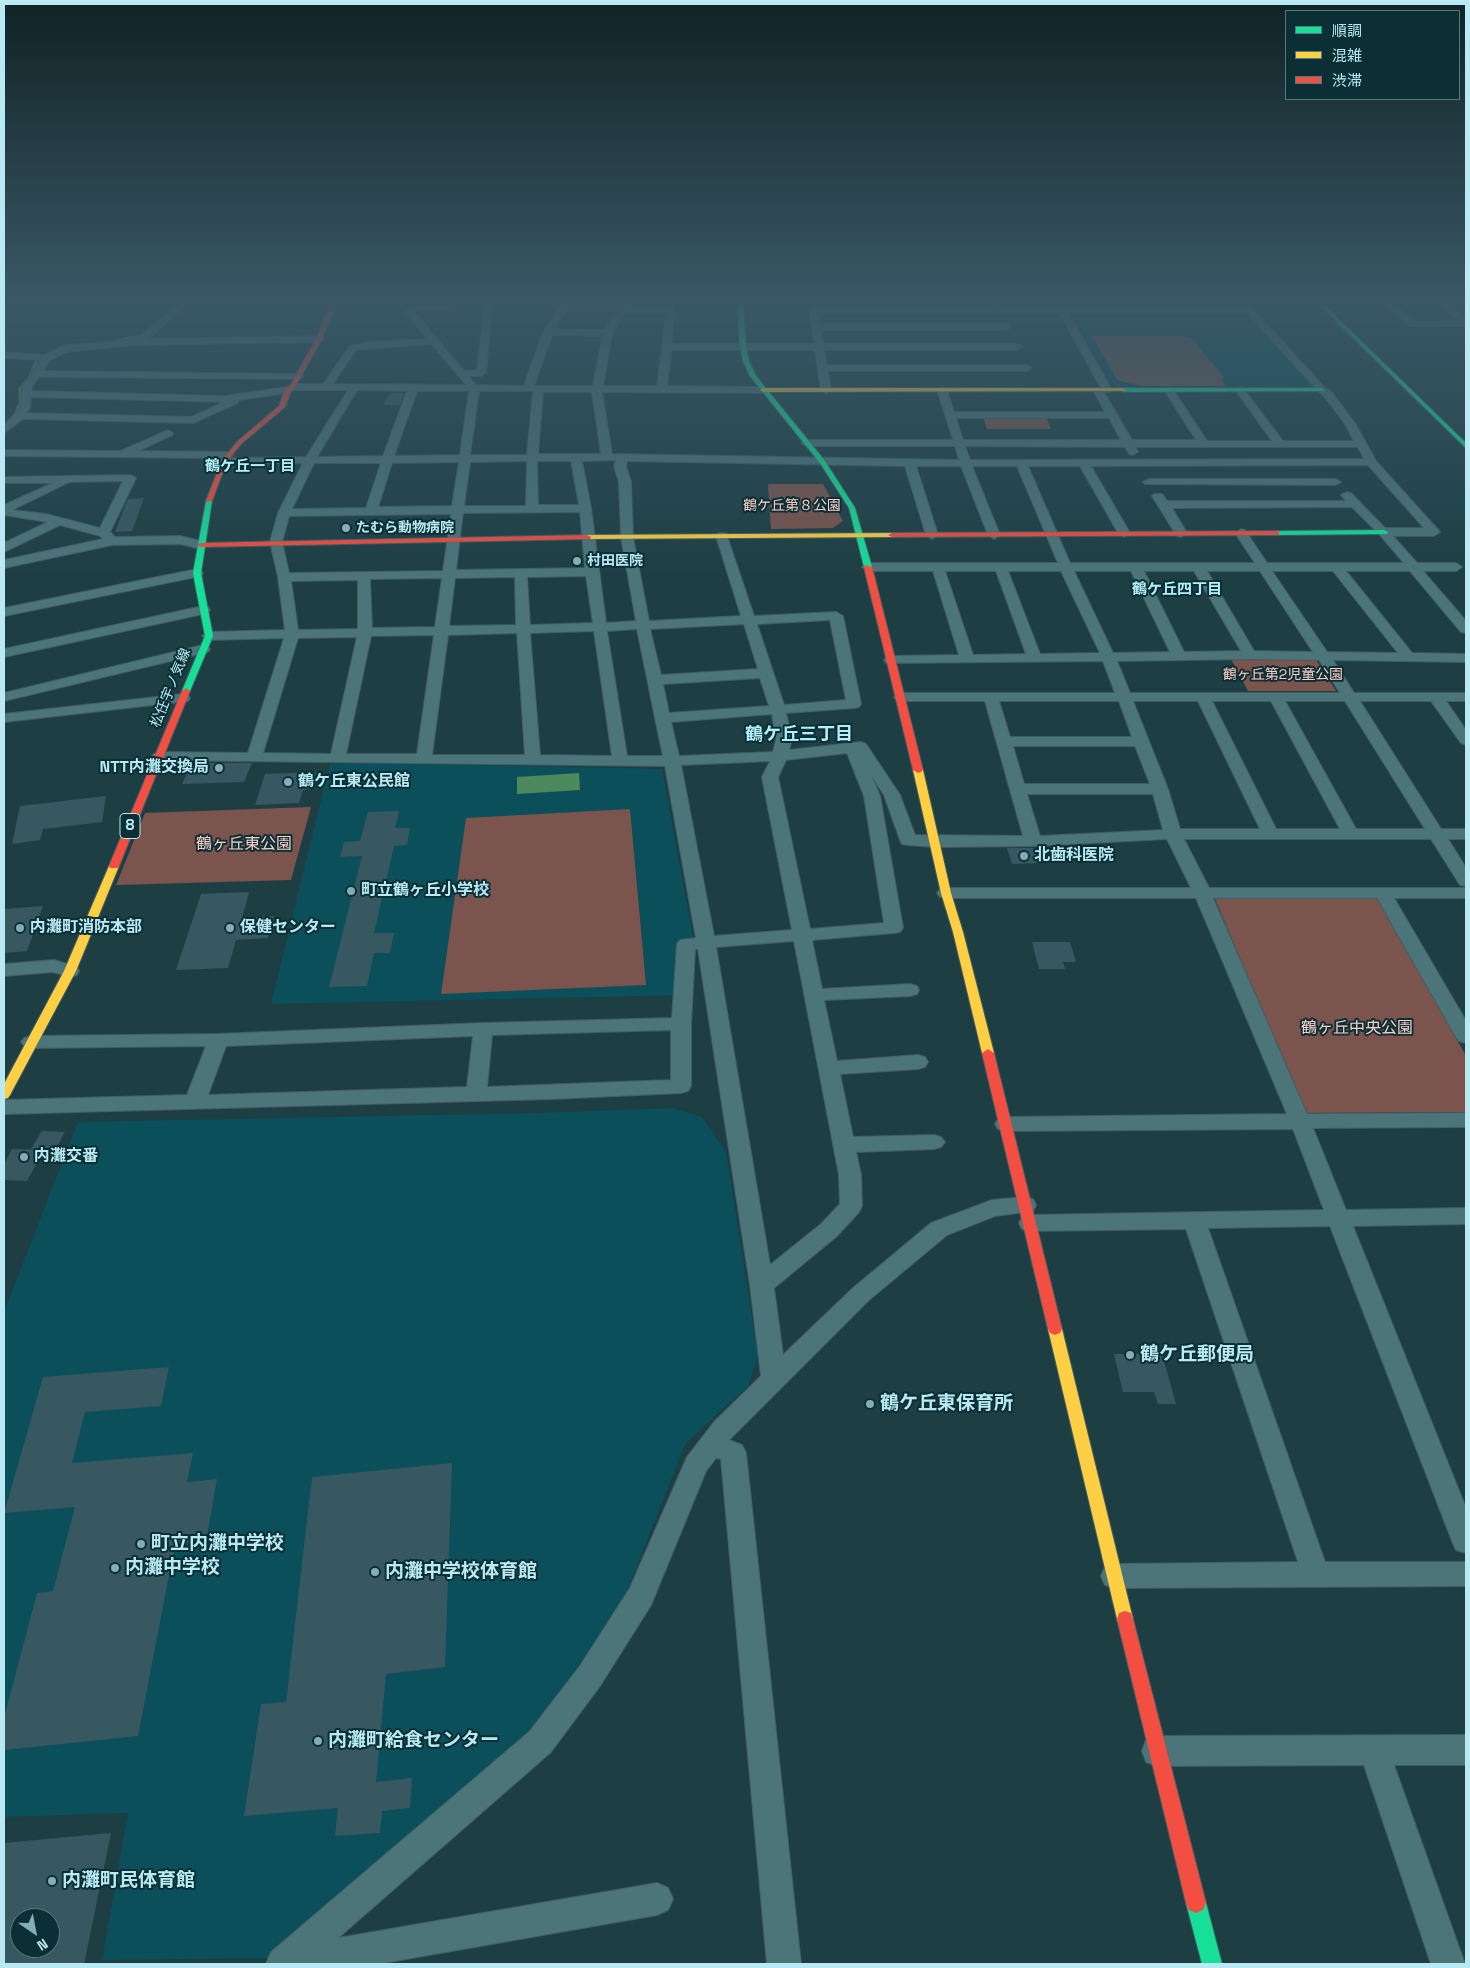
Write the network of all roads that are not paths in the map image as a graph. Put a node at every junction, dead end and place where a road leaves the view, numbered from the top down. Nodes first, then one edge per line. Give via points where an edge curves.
1 (267, 393) edge
2 (288, 393) edge
3 (351, 393) edge
4 (411, 393) edge
5 (474, 393) edge
6 (533, 393) edge
7 (597, 393) edge
8 (765, 393) edge
9 (943, 393) edge
10 (1104, 393) edge
11 (1171, 393) edge
12 (1242, 393) edge
13 (1327, 393) edge
14 (1411, 393) edge
15 (26, 394) joint
16 (242, 397) junction
17 (950, 415) junction
18 (1112, 415) junction
19 (20, 416) junction
20 (4, 430) edge
21 (168, 433) dead end
22 (806, 443) junction
23 (959, 444) junction
24 (1128, 444) junction
25 (1204, 444) junction
26 (1280, 444) junction
27 (1363, 444) junction
28 (1466, 446) edge
29 (4, 453) edge
30 (121, 455) junction
31 (607, 457) junction
32 (226, 458) junction
33 (576, 458) junction
34 (622, 458) junction
35 (465, 459) junction
36 (532, 459) junction
37 (310, 460) junction
38 (387, 460) junction
39 (823, 462) junction
40 (965, 462) junction
41 (1021, 462) junction
42 (1083, 462) junction
43 (1138, 462) junction
44 (1319, 462) junction
45 (1371, 462) junction
46 (909, 463) junction
47 (69, 479) junction
48 (4, 480) edge
49 (1150, 482) junction
50 (1335, 482) junction
51 (1356, 504) junction
52 (1163, 505) junction
53 (585, 508) junction
54 (532, 509) junction
55 (4, 510) edge
56 (459, 510) junction
57 (372, 511) junction
58 (284, 513) junction
59 (58, 522) junction
60 (1383, 532) junction
61 (1124, 533) junction
62 (1181, 533) junction
63 (1241, 533) junction
64 (860, 534) junction
65 (1053, 534) junction
66 (932, 535) junction
67 (994, 535) junction
68 (722, 536) junction
69 (108, 537) junction
70 (589, 537) junction
71 (627, 537) junction
72 (455, 540) junction
73 (276, 542) junction
74 (201, 545) junction
75 (4, 548) edge
76 (4, 564) edge
77 (1198, 566) junction
78 (1263, 566) junction
79 (1336, 566) junction
80 (1412, 566) junction
81 (868, 567) junction
82 (938, 567) junction
83 (1456, 567) dead end
84 (1001, 568) junction
85 (1066, 568) junction
86 (1136, 568) junction
87 (592, 572) junction
88 (197, 573) junction
89 (521, 573) junction
90 (450, 574) junction
91 (364, 575) junction
92 (284, 577) junction
93 (204, 610) junction
94 (4, 612) edge
95 (748, 620) junction
96 (643, 625) junction
97 (599, 627) junction
98 (522, 628) junction
99 (1466, 628) edge
100 (441, 631) junction
101 (365, 633) junction
102 (292, 634) junction
103 (206, 642) junction
104 (4, 653) edge
105 (1179, 656) junction
106 (1250, 656) junction
107 (1322, 656) junction
108 (1108, 658) junction
109 (1409, 658) junction
110 (1466, 658) edge
111 (967, 659) junction
112 (1035, 659) junction
113 (891, 660) junction
114 (766, 674) junction
115 (654, 680) junction
116 (4, 696) edge
117 (901, 697) junction
118 (1123, 697) junction
119 (1203, 697) junction
120 (1350, 697) junction
121 (1435, 697) junction
122 (1466, 697) edge
123 (183, 698) junction
124 (991, 698) junction
125 (1276, 698) junction
126 (778, 710) junction
127 (4, 718) edge
128 (662, 718) junction
129 (1466, 740) edge
130 (1004, 742) junction
131 (1141, 742) junction
132 (852, 748) junction
133 (780, 756) junction
134 (159, 757) junction
135 (254, 758) junction
136 (533, 758) junction
137 (337, 759) junction
138 (424, 759) junction
139 (620, 760) junction
140 (672, 761) junction
141 (1018, 789) junction
142 (1160, 789) junction
143 (1270, 833) junction
144 (1173, 834) junction
145 (1351, 834) junction
146 (1466, 834) edge
147 (1438, 835) junction
148 (1033, 841) junction
149 (936, 842) junction
150 (1466, 881) edge
151 (946, 892) junction
152 (1202, 892) junction
153 (1382, 892) junction
154 (1466, 893) edge
155 (800, 936) junction
156 (706, 942) junction
157 (4, 970) edge
158 (70, 972) junction
159 (910, 990) dead end
160 (813, 995) junction
161 (681, 1024) junction
162 (483, 1029) junction
163 (1466, 1037) edge
164 (218, 1040) junction
165 (30, 1042) junction
166 (918, 1062) dead end
167 (12, 1063) edge
168 (828, 1068) junction
169 (476, 1094) junction
170 (4, 1095) edge
171 (195, 1101) junction
172 (4, 1107) edge
173 (1466, 1120) edge
174 (1300, 1121) junction
175 (1005, 1124) junction
176 (934, 1142) dead end
177 (845, 1145) junction
178 (1027, 1214) junction
179 (1466, 1216) edge
180 (1339, 1218) junction
181 (1194, 1220) junction
182 (762, 1285) junction
183 (774, 1379) junction
184 (711, 1444) junction
185 (1466, 1541) edge
186 (1466, 1574) edge
187 (1316, 1575) junction
188 (1115, 1576) junction
189 (1466, 1750) edge
190 (1157, 1751) junction
191 (1374, 1751) junction
192 (657, 1899) dead end
193 (283, 1964) edge
194 (784, 1964) edge
195 (1212, 1964) edge
196 (1448, 1964) edge

1 - 16 street
2 - 32 main road, 松任宇ノ気線 via 282,407
3 - 37 street
4 - 38 street
5 - 35 street
6 - 36 street
7 - 31 street
8 - 22 main road
9 - 17 street
10 - 18 street
11 - 25 street
12 - 26 street
13 - 27 street
14 - 28 main road
15 - 16 street
15 - 19 street via 25,408
16 - 19 street via 193,420
17 - 18 street
17 - 23 street
18 - 24 street
19 - 20 street
21 - 30 street
22 - 23 street
22 - 39 main road
23 - 24 street
23 - 40 street
24 - 25 street
24 - 43 street
25 - 26 street
26 - 27 street
27 - 45 street
29 - 30 street
30 - 32 street
30 - 47 street
31 - 33 street
31 - 34 street
32 - 37 street
32 - 74 main road, 松任宇ノ気線 via 210,495
33 - 36 street
33 - 53 street
34 - 39 street
34 - 71 street via 620,466 625,482
35 - 36 street
35 - 38 street
35 - 56 street
36 - 54 street
37 - 38 street
37 - 58 street
38 - 57 street
39 - 46 street
39 - 64 main road via 852,508
40 - 41 street
40 - 46 street
40 - 67 street
41 - 42 street
41 - 65 street
42 - 43 street
42 - 61 street
43 - 44 street
43 - 49 street
44 - 45 street
44 - 50 street
45 - 60 street via 1434,532
46 - 66 street
47 - 48 street
47 - 55 street
47 - 69 street via 130,478
49 - 50 street
49 - 52 street
50 - 51 street
51 - 52 street
51 - 60 street
52 - 62 street
53 - 54 street
53 - 70 street
54 - 56 street
55 - 59 street
56 - 57 street
56 - 72 street
57 - 58 street
58 - 73 street
59 - 69 street
59 - 75 street
60 - 63 main road
60 - 80 street
61 - 62 main road
61 - 65 main road
62 - 63 main road
63 - 78 street
64 - 66 main road
64 - 68 main road
64 - 81 main road
65 - 67 main road
65 - 85 street
66 - 67 main road
68 - 71 main road
68 - 95 street
69 - 74 street via 180,540
69 - 76 street
70 - 71 main road
70 - 72 main road
70 - 87 street
71 - 96 street
72 - 73 main road
72 - 90 street
73 - 74 main road
73 - 92 street
74 - 88 main road, 松任宇ノ気線
77 - 78 street
77 - 86 street
77 - 106 street
78 - 79 street
78 - 107 street
79 - 80 street
79 - 109 street
80 - 83 street
80 - 99 street
81 - 82 street
81 - 113 main road
82 - 84 street
82 - 111 street
84 - 85 street
84 - 112 street
85 - 86 street
85 - 108 street
86 - 105 street
87 - 89 street
87 - 97 street
88 - 93 main road, 松任宇ノ気線
88 - 94 street
89 - 90 street
89 - 98 street
90 - 91 street
90 - 100 street
91 - 92 street
91 - 101 street
92 - 102 street
93 - 103 main road, 松任宇ノ気線
93 - 104 street
95 - 96 street
95 - 114 street
95 - 126 street via 836,616 854,704
96 - 97 street
96 - 115 street
97 - 98 street
97 - 139 street
98 - 100 street
98 - 136 street
100 - 101 street
100 - 138 street
101 - 102 street
101 - 137 street
102 - 103 street
102 - 135 street
103 - 116 street
103 - 123 main road, 松任宇ノ気線 / 8
105 - 106 street
105 - 108 street
106 - 107 street
107 - 109 street
107 - 120 street
108 - 112 street
108 - 118 street
109 - 110 street
111 - 112 street
111 - 113 street
113 - 117 main road
114 - 115 street
114 - 126 street
115 - 128 street
117 - 124 street
117 - 149 main road
118 - 119 street
118 - 124 street
118 - 131 street
119 - 125 street
119 - 143 street
120 - 121 street
120 - 125 street
120 - 147 street
121 - 122 street
121 - 129 street
123 - 127 street
123 - 134 main road, 松任宇ノ気線 / 8
124 - 130 street
125 - 145 street
126 - 128 street
126 - 133 street via 784,740
128 - 140 street
130 - 131 street
130 - 141 street
131 - 142 street
132 - 133 street
132 - 149 street via 862,747 892,795 908,840
132 - 155 street via 872,796 894,928
133 - 140 street
133 - 155 street via 770,777
134 - 135 street
134 - 158 main road, 松任宇ノ気線 / 8
135 - 137 street
136 - 138 street
136 - 139 street
137 - 138 street
139 - 140 street
140 - 156 street
141 - 142 street
141 - 148 street
142 - 144 street
143 - 144 street
143 - 145 street
144 - 148 street
144 - 152 street
145 - 147 street
146 - 147 street
147 - 150 street
148 - 149 street
149 - 151 main road
151 - 152 street
151 - 175 main road
152 - 153 street
152 - 174 street
153 - 154 street
153 - 163 street
155 - 156 street
155 - 160 street
156 - 161 street via 686,944
156 - 182 street
157 - 158 street via 54,966
158 - 165 main road, 松任宇ノ気線 / 8
159 - 160 street
160 - 168 street
161 - 162 street
161 - 169 street via 681,1086
162 - 164 street
162 - 169 street
164 - 165 street
164 - 171 street
165 - 167 main road, 松任宇ノ気線 / 8
166 - 168 street
167 - 170 main road, 松任宇ノ気線 / 8
168 - 177 street
169 - 171 street
171 - 172 street
173 - 174 street
174 - 175 street
174 - 180 street
175 - 178 main road
176 - 177 street
177 - 182 street via 851,1206 829,1230
178 - 181 street
178 - 183 street via 992,1208 939,1228 860,1294
178 - 188 main road
179 - 180 street
180 - 181 street
180 - 185 street
181 - 187 street
182 - 183 street
183 - 184 street
184 - 193 street via 696,1465 642,1596 590,1676 540,1742
184 - 194 street via 733,1453
186 - 187 street
187 - 188 street
188 - 190 main road
189 - 191 street
190 - 191 street
190 - 195 main road
191 - 196 street
192 - 193 street

